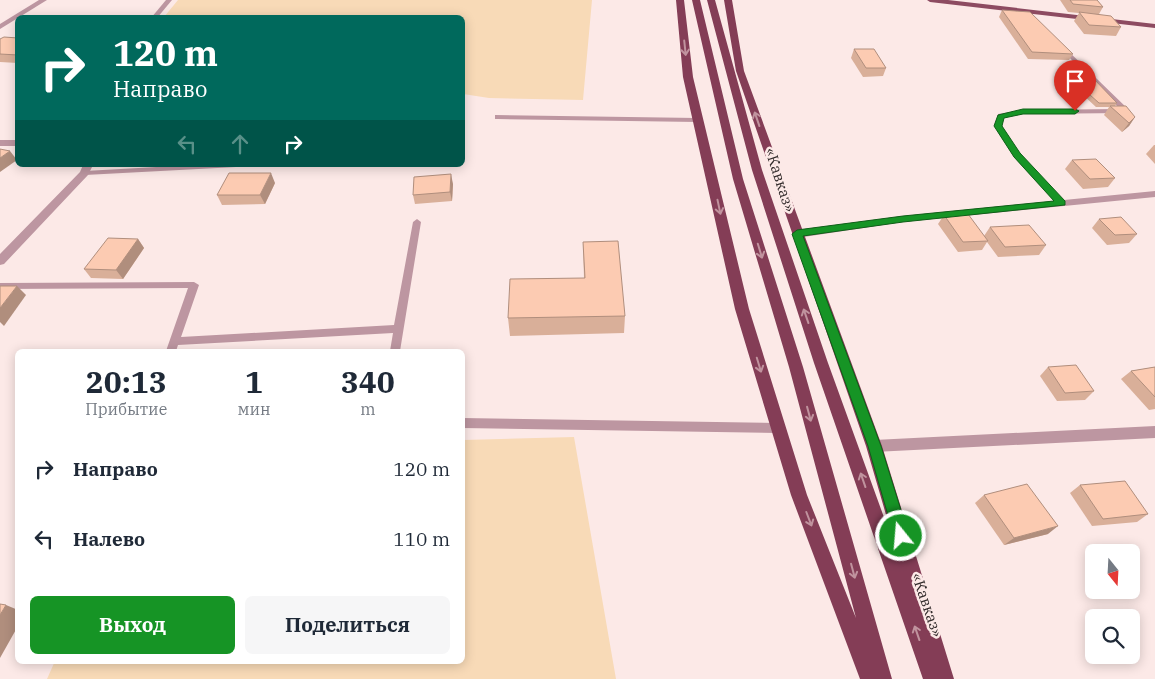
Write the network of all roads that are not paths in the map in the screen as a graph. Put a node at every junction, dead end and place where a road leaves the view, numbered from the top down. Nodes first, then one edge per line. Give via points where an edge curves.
1 (44, 0) edge
2 (169, 0) edge
3 (680, 0) edge
4 (696, 0) edge
5 (711, 0) edge
6 (728, 0) edge
7 (930, 0) edge
8 (1024, 11) junction
9 (19, 15) edge
10 (156, 15) edge
11 (15, 17) edge
12 (1031, 18) edge
13 (0, 26) edge
14 (1155, 26) edge
15 (1058, 44) edge
16 (498, 118) dead end
17 (697, 120) junction
18 (0, 142) edge
19 (15, 143) edge
20 (162, 167) edge
21 (87, 169) edge
22 (1155, 194) edge
23 (1062, 203) junction
24 (417, 222) dead end
25 (797, 234) junction
26 (0, 261) edge
27 (0, 286) edge
28 (398, 329) junction
29 (176, 341) junction
30 (173, 349) edge
31 (395, 349) edge
32 (465, 423) edge
33 (778, 428) junction
34 (1155, 432) edge
35 (874, 446) junction
36 (870, 679) edge
37 (882, 679) edge
38 (933, 679) edge
39 (944, 679) edge

1 - 9 street
2 - 10 lane
3 -> 17 highway via 688,77
4 -> 37 highway via 738,179 796,367
38 -> 5 highway, «Кавказ» via 757,170
25 -> 6 highway via 740,71
7 - 8 main road
8 - 12 lane
8 - 14 main road
11 - 13 street
15 - 23 lane via 1126,111 1023,112 1000,116 998,126 1017,155
16 - 17 lane
17 -> 33 highway via 742,309
18 - 19 street
20 - 21 lane
21 - 26 street
22 - 23 street
23 - 25 street via 903,219
24 - 28 lane
25 - 35 highway
27 - 29 lane via 194,285
28 - 29 lane
28 - 31 lane
29 - 30 lane
32 - 33 lane
33 -> 36 highway
34 - 35 street
35 - 39 highway

